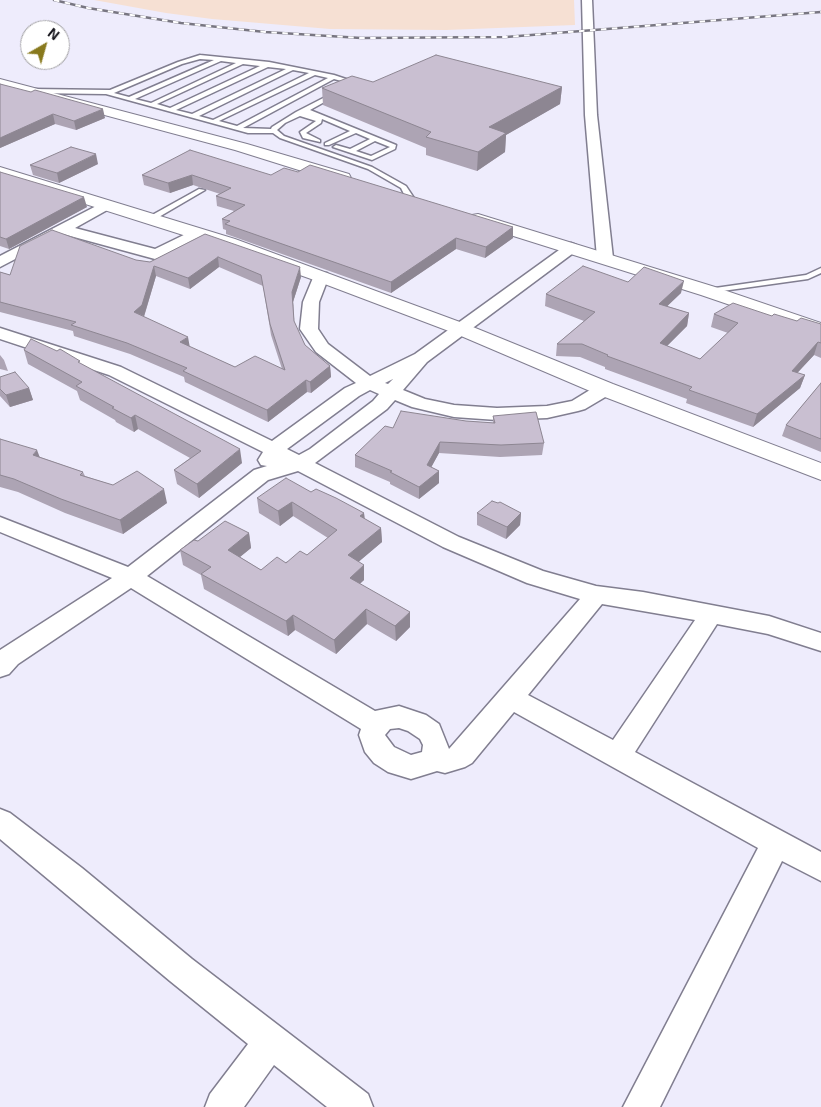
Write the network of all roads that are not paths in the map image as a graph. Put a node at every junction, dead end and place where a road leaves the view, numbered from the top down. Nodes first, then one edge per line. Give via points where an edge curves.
1 (587, 0) edge
2 (222, 58) junction
3 (245, 61) junction
4 (270, 64) junction
5 (292, 68) junction
6 (314, 72) junction
7 (334, 77) junction
8 (0, 83) edge
9 (346, 89) edge
10 (28, 90) junction
11 (107, 93) junction
12 (338, 93) edge
13 (129, 99) junction
14 (150, 105) junction
15 (171, 110) junction
16 (301, 112) junction
17 (193, 116) junction
18 (213, 122) junction
19 (238, 128) junction
20 (357, 130) junction
21 (274, 131) junction
22 (376, 138) junction
23 (327, 144) junction
24 (350, 152) junction
25 (0, 172) edge
26 (201, 190) edge
27 (410, 198) junction
28 (427, 203) edge
29 (104, 206) junction
30 (462, 214) edge
31 (149, 219) junction
32 (62, 229) junction
33 (197, 234) junction
34 (571, 248) junction
35 (3, 257) edge
36 (605, 258) junction
37 (819, 273) edge
38 (321, 276) junction
39 (708, 291) junction
40 (815, 327) edge
41 (461, 330) junction
42 (0, 333) edge
43 (421, 358) junction
44 (368, 383) junction
45 (605, 389) junction
46 (391, 392) junction
47 (274, 450) junction
48 (300, 463) junction
49 (821, 472) edge
50 (260, 474) junction
51 (0, 524) edge
52 (131, 577) junction
53 (596, 595) junction
54 (711, 614) junction
55 (821, 642) edge
56 (3, 661) edge
57 (512, 698) junction
58 (376, 725) junction
59 (617, 756) junction
60 (435, 759) junction
61 (0, 822) edge
62 (776, 842) junction
63 (821, 867) edge
64 (271, 1041) junction
65 (223, 1107) edge
66 (355, 1107) edge
67 (641, 1107) edge

1 - 36 street via 591,115
2 - 3 lane
2 - 11 lane via 188,60
2 - 13 lane
3 - 4 lane
3 - 14 lane
4 - 5 lane
4 - 15 lane
5 - 6 lane
5 - 17 lane
6 - 7 lane
6 - 18 lane
7 - 9 lane via 353,83
7 - 19 lane
8 - 10 main road
10 - 11 lane
10 - 27 main road via 241,146
11 - 13 lane
12 - 16 lane
13 - 14 lane
14 - 15 lane
15 - 17 lane
16 - 20 lane
16 - 21 lane
16 - 23 lane via 319,122 302,135
17 - 18 lane
18 - 19 lane
19 - 21 lane
20 - 22 lane
20 - 23 lane
21 - 27 lane via 370,168 404,187
22 - 24 lane
22 - 24 lane via 393,148 372,158
23 - 24 lane
25 - 29 main road
26 - 31 lane
27 - 28 main road
29 - 31 main road
29 - 32 street
30 - 34 main road
31 - 33 main road
32 - 33 street via 156,254
32 - 35 street
33 - 38 main road
34 - 36 main road
34 - 41 street
36 - 39 main road
37 - 39 lane
38 - 41 main road
38 - 44 street via 311,302 310,329 322,348
39 - 40 main road
41 - 43 street
41 - 45 main road
42 - 47 street via 115,371
43 - 44 street
43 - 46 street
44 - 46 street
44 - 47 street
45 - 46 street via 578,405 547,412 497,414 419,404
45 - 49 main road
46 - 48 street via 380,405
47 - 48 street
47 - 50 street
48 - 50 street
48 - 53 street via 451,542 535,577
50 - 52 street
51 - 52 street
52 - 56 street
52 - 58 street
53 - 54 street
53 - 57 street
54 - 55 street via 768,625
54 - 59 street
57 - 59 street
57 - 60 street via 462,755 445,761
58 - 60 street via 384,719 399,717 417,723 430,732 436,745
58 - 60 street via 372,735 375,744 398,764 411,767
59 - 62 street
61 - 64 street
62 - 63 street
62 - 67 street
64 - 65 street
64 - 66 street

